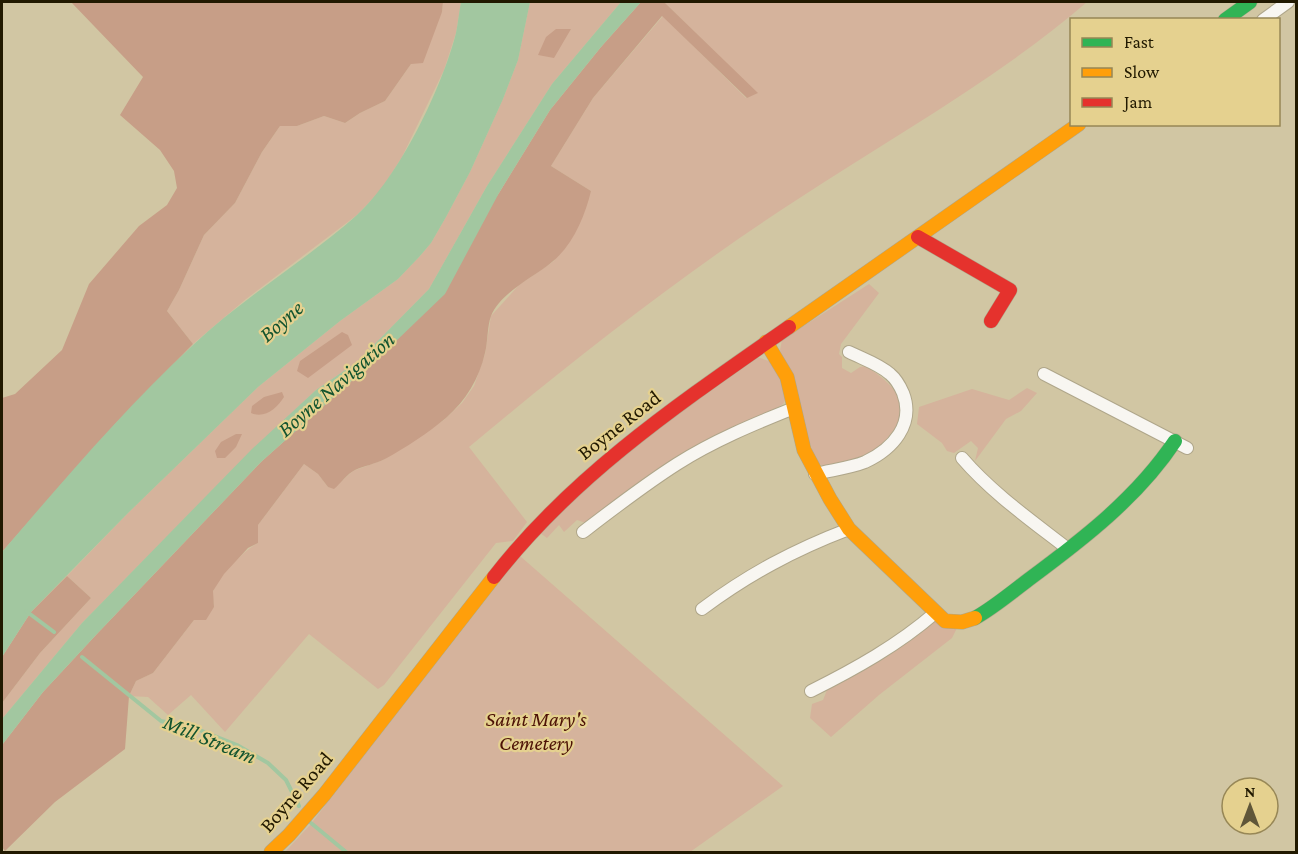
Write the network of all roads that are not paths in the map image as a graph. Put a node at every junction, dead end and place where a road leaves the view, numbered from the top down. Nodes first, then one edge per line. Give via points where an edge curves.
1 (1250, 2) edge
2 (1288, 2) edge
3 (1228, 18) edge
4 (1266, 18) edge
5 (1076, 126) edge
6 (918, 237) junction
7 (991, 321) dead end
8 (766, 342) junction
9 (849, 352) dead end
10 (1044, 374) dead end
11 (794, 408) junction
12 (1181, 445) joint
13 (963, 458) dead end
14 (815, 474) junction
15 (849, 529) junction
16 (583, 532) dead end
17 (1068, 549) junction
18 (702, 609) dead end
19 (935, 613) junction
20 (811, 691) dead end
21 (271, 852) edge

1 - 3 street
2 - 4 street
5 - 6 street, Boyne Road
6 - 7 street via 1010,290
6 - 8 street, Boyne Road
8 - 11 street via 787,377
8 - 21 street, Boyne Road via 635,438 544,518 324,795
9 - 14 street via 892,375 905,399 906,423 889,446 864,462
10 - 12 street
11 - 14 street via 804,450
11 - 16 street via 678,463
12 - 17 street via 1144,484
13 - 17 street via 995,490
14 - 15 street
15 - 18 street via 764,566
15 - 19 street
17 - 19 street via 967,622 945,621
19 - 20 street via 866,662

